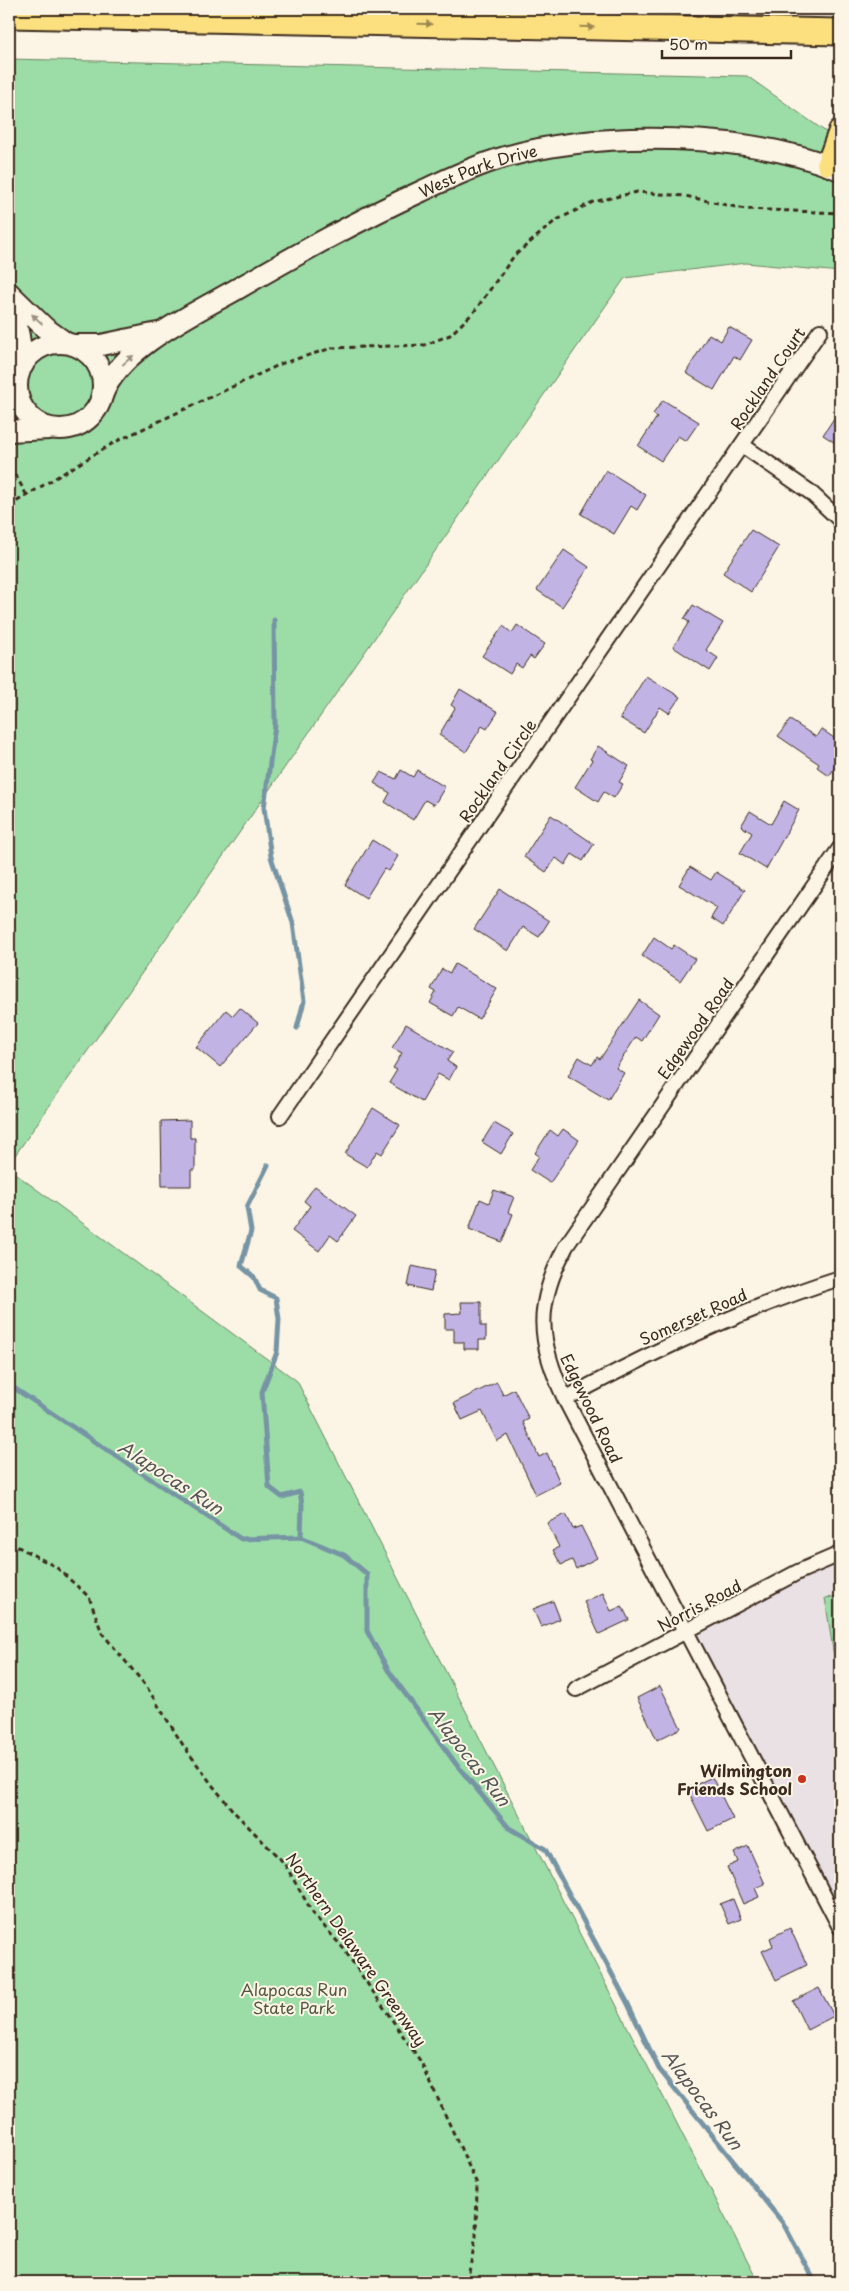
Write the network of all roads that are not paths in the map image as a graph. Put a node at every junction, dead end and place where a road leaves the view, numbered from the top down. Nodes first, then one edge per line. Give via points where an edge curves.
1 (9, 15) edge
2 (840, 32) edge
3 (840, 131) edge
4 (834, 167) edge
5 (9, 293) edge
6 (820, 331) dead end
7 (162, 332) junction
8 (71, 344) junction
9 (16, 379) edge
10 (102, 396) junction
11 (56, 429) junction
12 (9, 431) edge
13 (742, 445) junction
14 (840, 520) edge
15 (840, 848) edge
16 (280, 1116) dead end
17 (840, 1278) edge
18 (565, 1399) junction
19 (840, 1554) edge
20 (687, 1631) junction
21 (576, 1689) dead end
22 (840, 1928) edge

1 -> 2 highway
3 - 4 main road
4 - 7 street, West Park Drive via 790,153 742,144 693,140 599,142 505,157 455,175 367,216
8 -> 5 street via 45,328
5 - 9 street via 19,336
6 - 13 street, Rockland Court
7 - 8 street, West Park Drive via 101,344
10 -> 7 street, West Park Drive via 117,370
8 - 9 street via 44,346 32,353
8 - 10 street via 91,355 98,366 103,377
9 - 11 street via 26,413 43,426
10 - 11 street via 88,420 73,427
11 - 12 street
13 - 14 street via 810,492
13 - 16 street, Rockland Circle
15 - 18 street, Edgewood Road via 566,1246 553,1271 543,1313 544,1336 552,1372
17 - 18 street, Somerset Road via 685,1337
18 - 20 street, Edgewood Road
19 - 20 street, Norris Road via 798,1572
20 - 21 street, Norris Road
20 - 22 street, Edgewood Road

